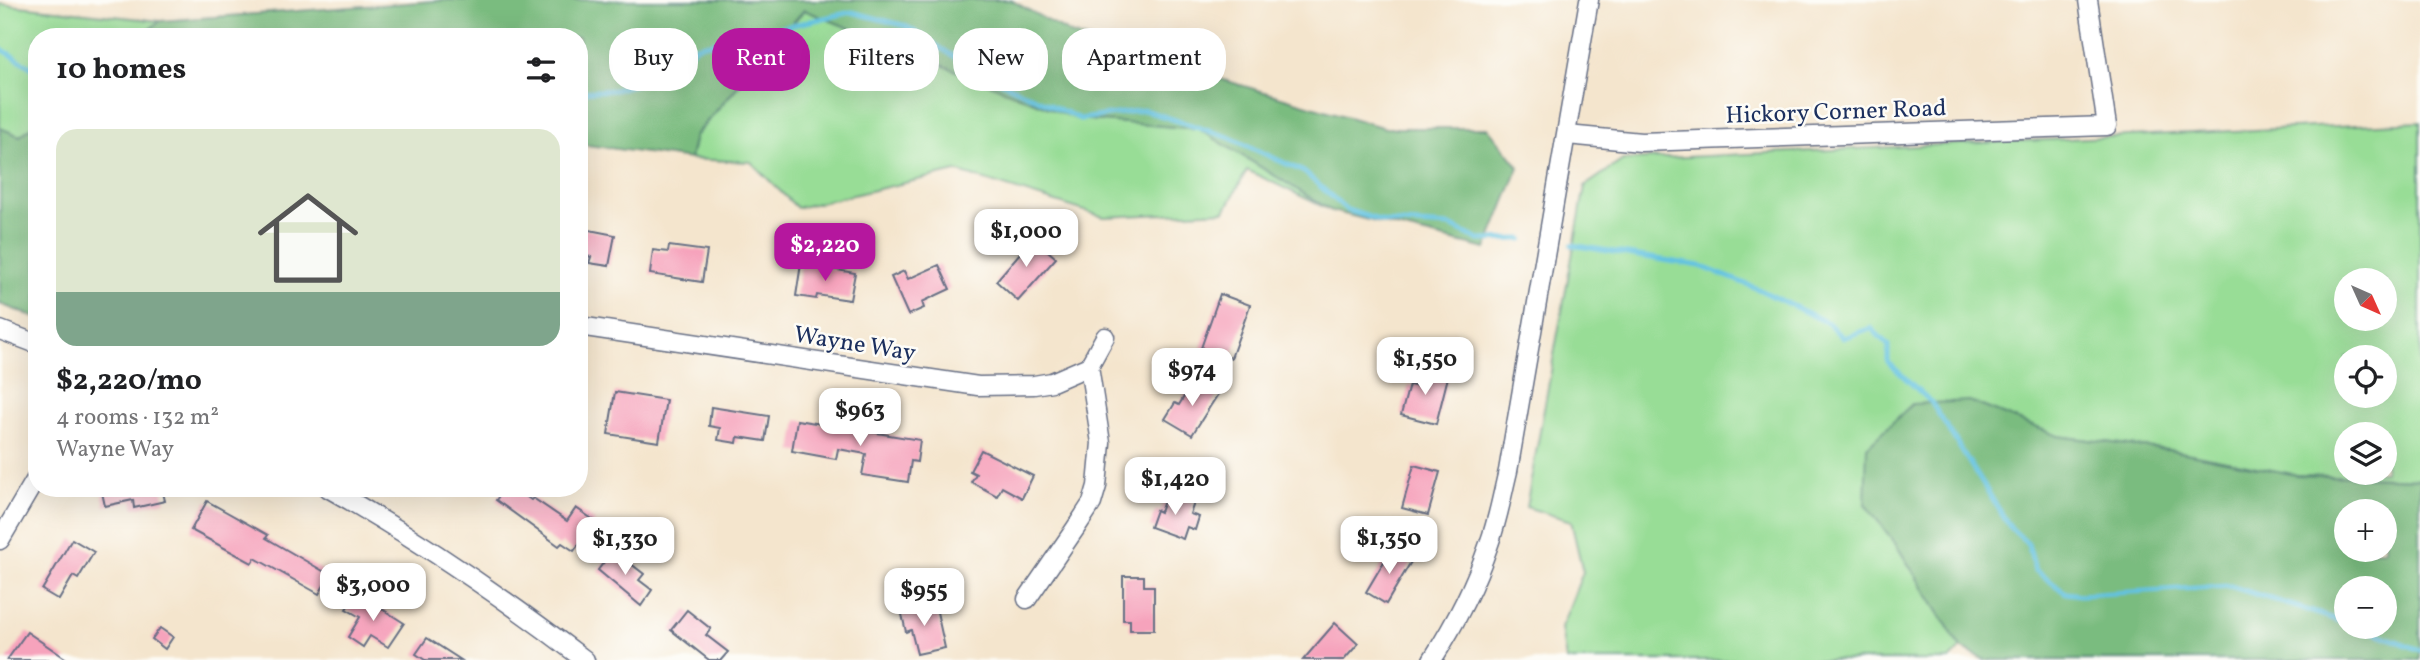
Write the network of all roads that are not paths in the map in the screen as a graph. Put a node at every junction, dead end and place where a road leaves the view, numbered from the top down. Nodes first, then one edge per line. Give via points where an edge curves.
1 (1589, 0) edge
2 (2088, 0) edge
3 (1567, 135) junction
4 (588, 327) edge
5 (0, 330) edge
6 (1105, 337) dead end
7 (28, 341) edge
8 (1089, 366) junction
9 (28, 492) edge
10 (344, 497) edge
11 (0, 540) edge
12 (1027, 599) dead end
13 (585, 660) edge
14 (1432, 660) edge

1 - 3 street
2 - 3 street, Hickory Corner Road via 2107,126 1642,142
3 - 14 street via 1498,513 1479,571
4 - 8 street, Wayne Way via 978,386 1052,382
5 - 7 street
6 - 8 street
8 - 12 street via 1101,443 1097,486 1092,503
9 - 11 street
10 - 13 street via 473,578

